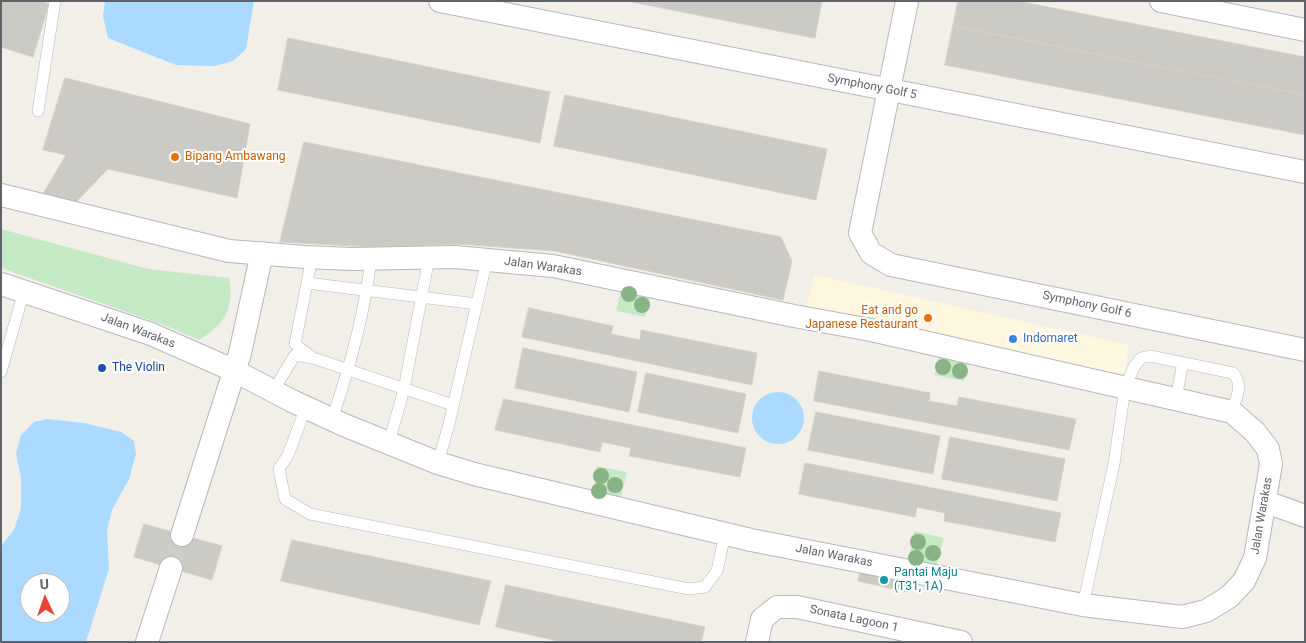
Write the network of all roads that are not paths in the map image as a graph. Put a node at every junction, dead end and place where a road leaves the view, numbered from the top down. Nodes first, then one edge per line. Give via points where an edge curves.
1 (55, 1) edge
2 (440, 1) edge
3 (907, 1) edge
4 (1161, 1) edge
5 (1305, 30) edge
6 (889, 90) junction
7 (38, 111) dead end
8 (1305, 172) edge
9 (1, 195) edge
10 (262, 253) junction
11 (312, 257) junction
12 (370, 258) junction
13 (429, 258) junction
14 (487, 260) junction
15 (307, 283) junction
16 (1, 284) edge
17 (367, 290) junction
18 (24, 291) junction
19 (421, 297) junction
20 (477, 304) junction
21 (1305, 350) edge
22 (313, 358) junction
23 (1183, 363) junction
24 (348, 370) junction
25 (235, 371) junction
26 (1, 372) edge
27 (1126, 388) junction
28 (404, 389) junction
29 (274, 391) junction
30 (1176, 398) junction
31 (453, 405) junction
32 (306, 407) junction
33 (1232, 412) junction
34 (332, 419) junction
35 (389, 443) junction
36 (438, 463) junction
37 (1266, 502) junction
38 (1305, 516) edge
39 (725, 534) junction
40 (182, 535) tunnel mouth
41 (171, 568) tunnel mouth
42 (1083, 604) junction
43 (147, 642) edge
44 (757, 642) edge
45 (961, 642) edge

1 - 7 lane
2 - 6 street, Symphony Golf 5
3 - 6 street
4 - 5 street
6 - 8 street, Symphony Golf 5
6 - 21 street, Symphony Golf 6 via 860,233 871,253 891,265
9 - 10 street, Jalan Warakas via 229,251
10 - 11 street, Jalan Warakas
10 - 25 street
11 - 12 street, Jalan Warakas
11 - 15 lane
12 - 13 street, Jalan Warakas
12 - 17 lane
13 - 14 street, Jalan Warakas
13 - 19 lane
14 - 20 lane
14 - 27 street, Jalan Warakas via 553,266 871,330
15 - 17 lane
15 - 22 lane via 295,344
16 - 18 street, Jalan Warakas
17 - 19 lane
17 - 24 lane
18 - 25 street, Jalan Warakas via 151,334
18 - 26 lane
19 - 20 lane
19 - 28 lane
20 - 31 lane
22 - 24 lane
22 - 29 lane via 295,355
23 - 27 lane via 1150,356 1141,358
23 - 30 lane
23 - 33 lane via 1233,373 1240,386
24 - 28 lane
24 - 34 lane
25 - 29 street, Jalan Warakas
25 - 40 street
27 - 30 street, Jalan Warakas
27 - 42 lane via 1114,464
28 - 31 lane
28 - 35 lane
29 - 32 street, Jalan Warakas
30 - 33 street, Jalan Warakas
31 - 36 lane
32 - 34 street, Jalan Warakas
32 - 39 lane via 288,455 279,469 285,499 310,514 689,589 705,587 717,571
33 - 37 street, Jalan Warakas via 1255,432 1268,449 1271,464
34 - 35 street, Jalan Warakas
35 - 36 street, Jalan Warakas
36 - 39 street, Jalan Warakas
37 - 38 street
37 - 42 street, Jalan Warakas via 1255,558 1244,581 1206,611 1182,617
39 - 42 street, Jalan Warakas
41 - 43 street
44 - 45 street, Sonata Lagoon 1 via 762,620 777,607 797,607

